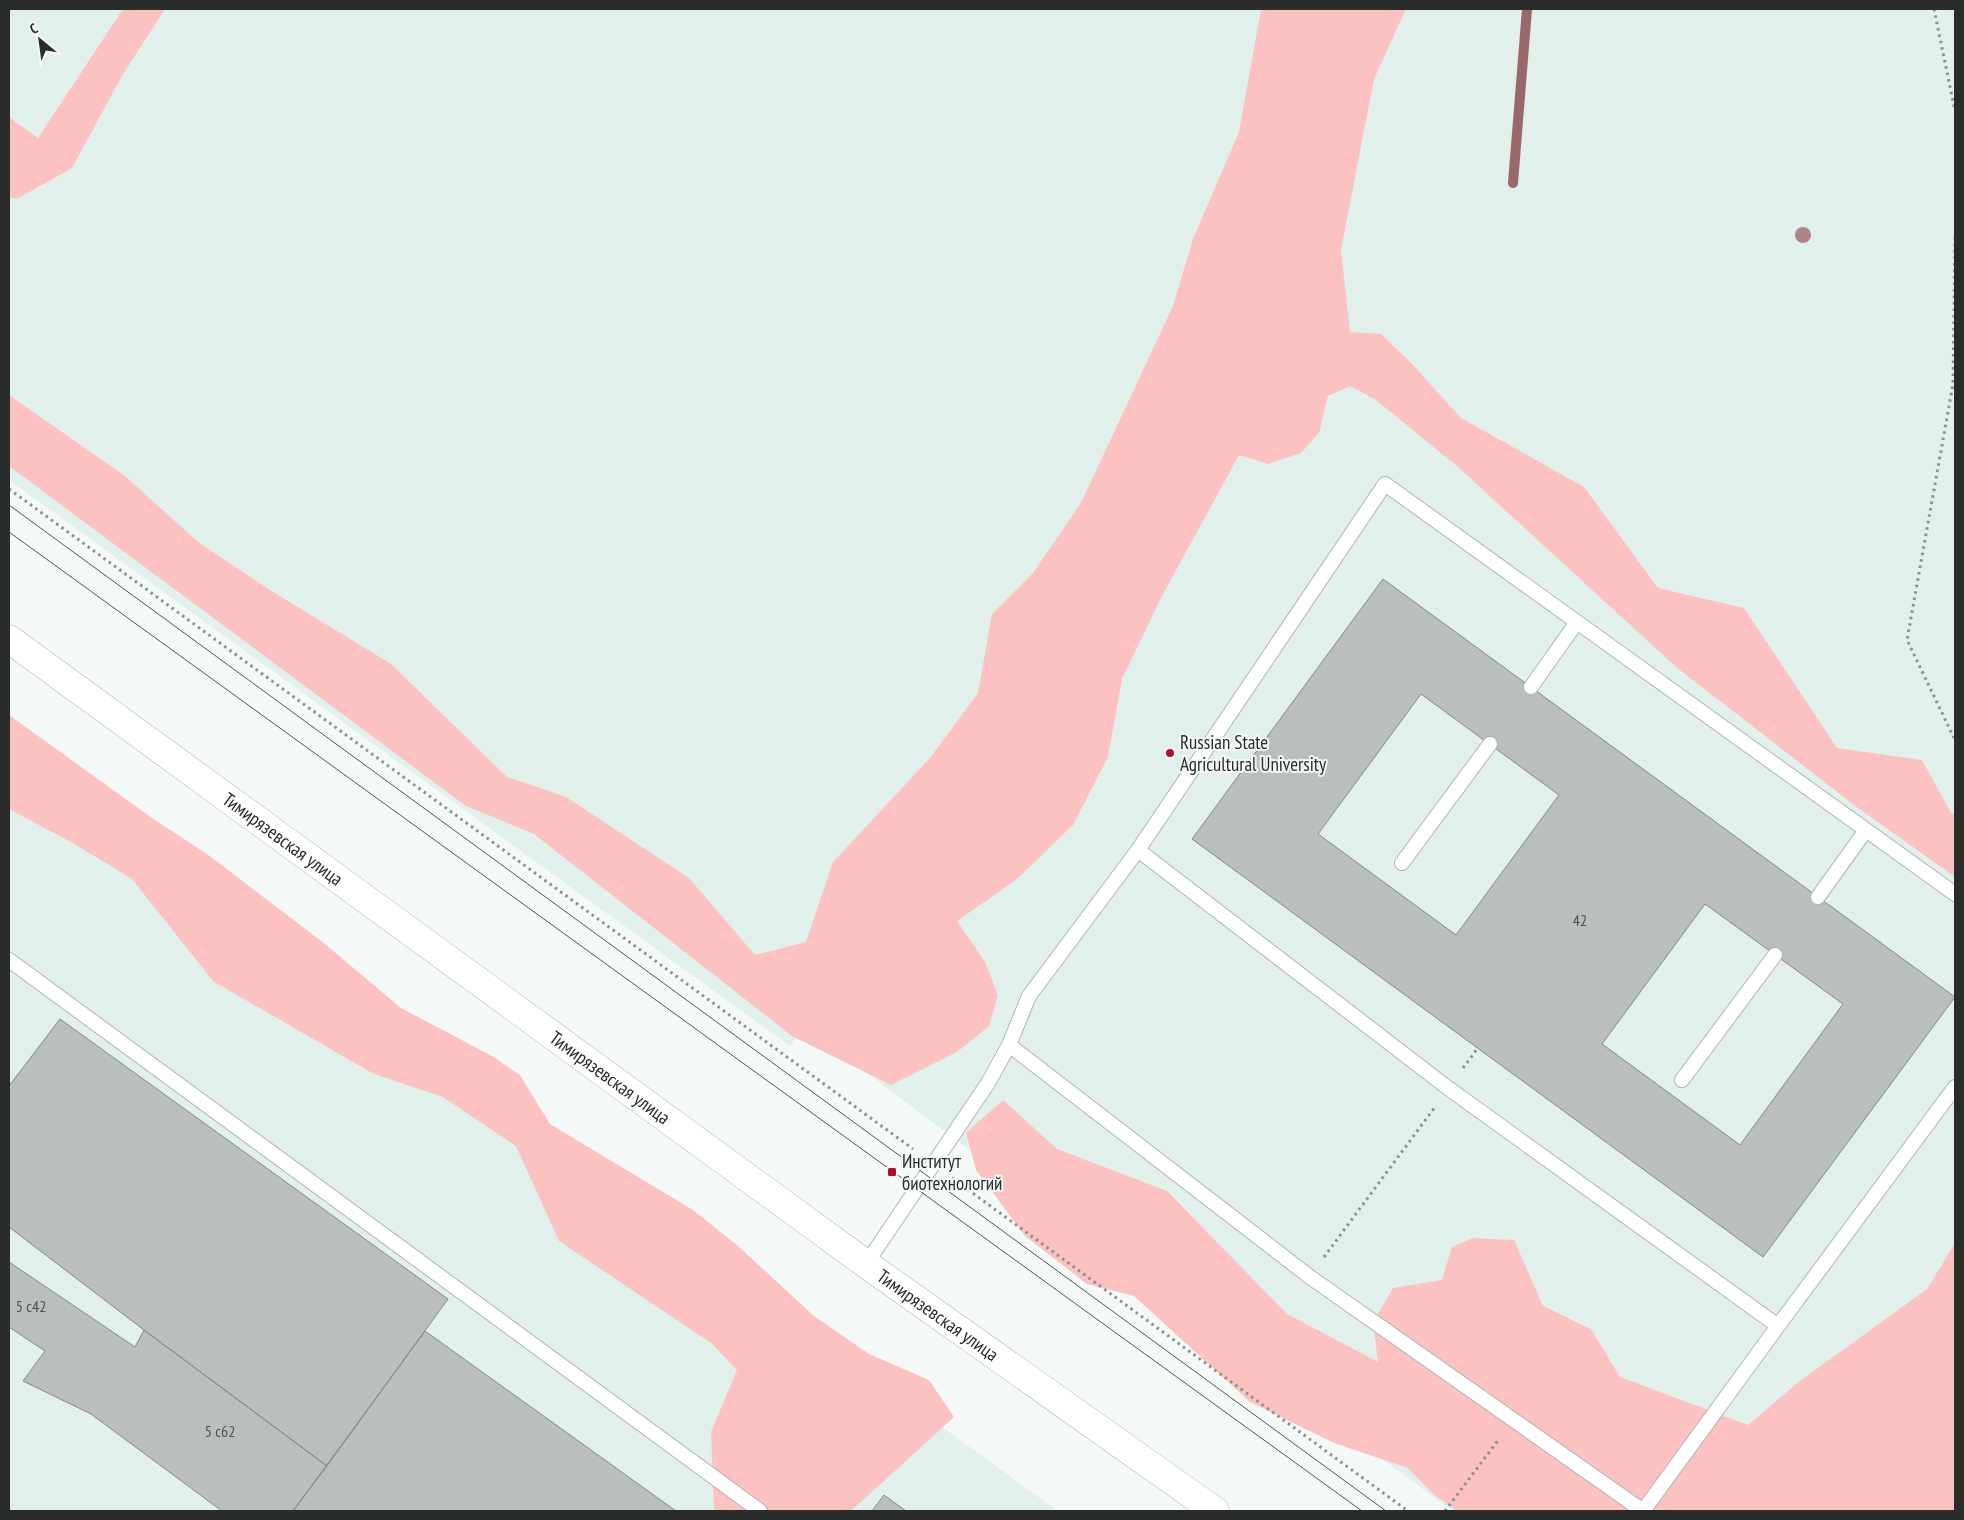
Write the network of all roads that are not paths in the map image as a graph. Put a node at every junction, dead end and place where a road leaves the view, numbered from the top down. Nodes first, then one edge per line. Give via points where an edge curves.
1 (1577, 622) junction
2 (9, 638) edge
3 (1531, 687) dead end
4 (1490, 744) dead end
5 (1866, 830) junction
6 (1138, 850) junction
7 (1402, 863) dead end
8 (1955, 894) edge
9 (1818, 897) dead end
10 (1775, 955) dead end
11 (9, 960) edge
12 (1009, 1045) junction
13 (1682, 1080) dead end
14 (1955, 1087) edge
15 (866, 1264) junction
16 (1778, 1326) junction
17 (760, 1511) edge
18 (1215, 1511) edge

1 - 3 lane
1 - 5 lane
1 - 6 lane via 1385,484
2 - 15 main road, Тимирязевская улица
4 - 7 lane
5 - 8 lane
5 - 9 lane
6 - 12 lane via 1029,996
6 - 16 lane via 1448,1088
10 - 13 lane
11 - 17 lane
12 - 15 lane via 988,1083
12 - 16 lane via 1310,1277 1643,1511
14 - 16 lane
15 - 18 main road, Тимирязевская улица

